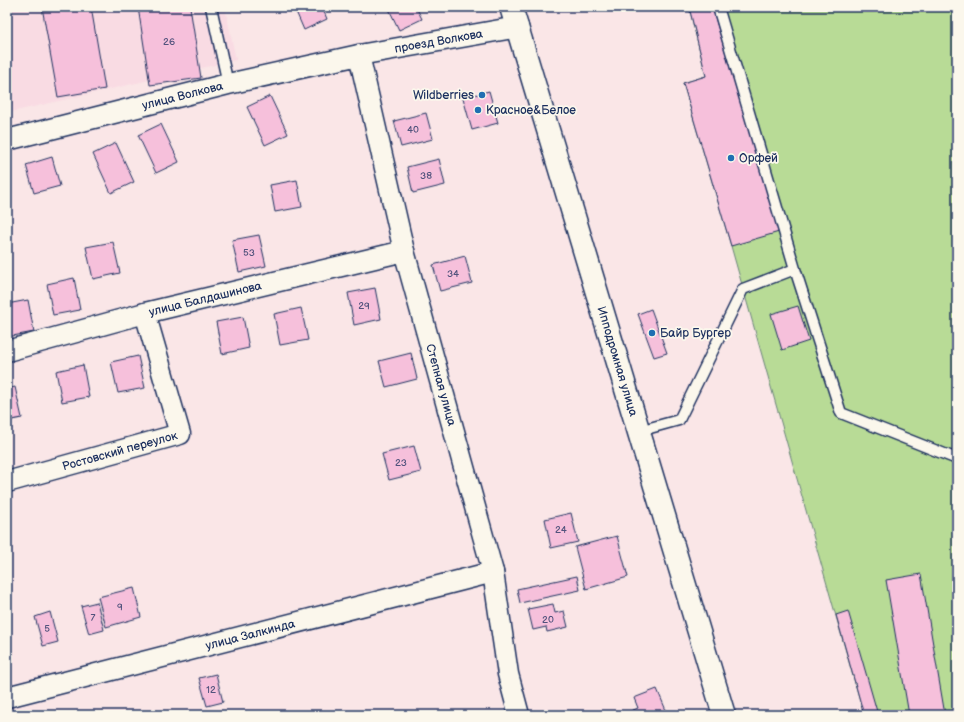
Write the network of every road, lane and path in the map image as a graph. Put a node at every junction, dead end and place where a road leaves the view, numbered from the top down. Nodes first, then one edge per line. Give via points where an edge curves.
1 (211, 7) edge
2 (718, 7) edge
3 (514, 17) edge
4 (359, 55) junction
5 (228, 84) junction
6 (7, 140) edge
7 (404, 251) junction
8 (795, 269) junction
9 (144, 313) junction
10 (7, 351) edge
11 (639, 431) junction
12 (957, 459) edge
13 (7, 482) edge
14 (493, 572) junction
15 (7, 697) edge
16 (519, 715) edge
17 (724, 715) edge

1 - 5 lane
2 - 8 lane
3 - 4 street, проезд Волкова
3 - 11 main road, Ипподромная улица
4 - 5 street, улица Волкова
4 - 7 street, Степная улица
5 - 6 street, улица Волкова
7 - 9 street, улица Балдашинова
7 - 14 street, Степная улица
8 - 11 lane via 743,289 678,420
8 - 12 lane via 841,412
9 - 10 street, улица Балдашинова
9 - 13 street, Ростовский переулок via 180,434
11 - 17 main road, Ипподромная улица
14 - 15 street, улица Залкинда
14 - 16 street, Степная улица via 508,674

